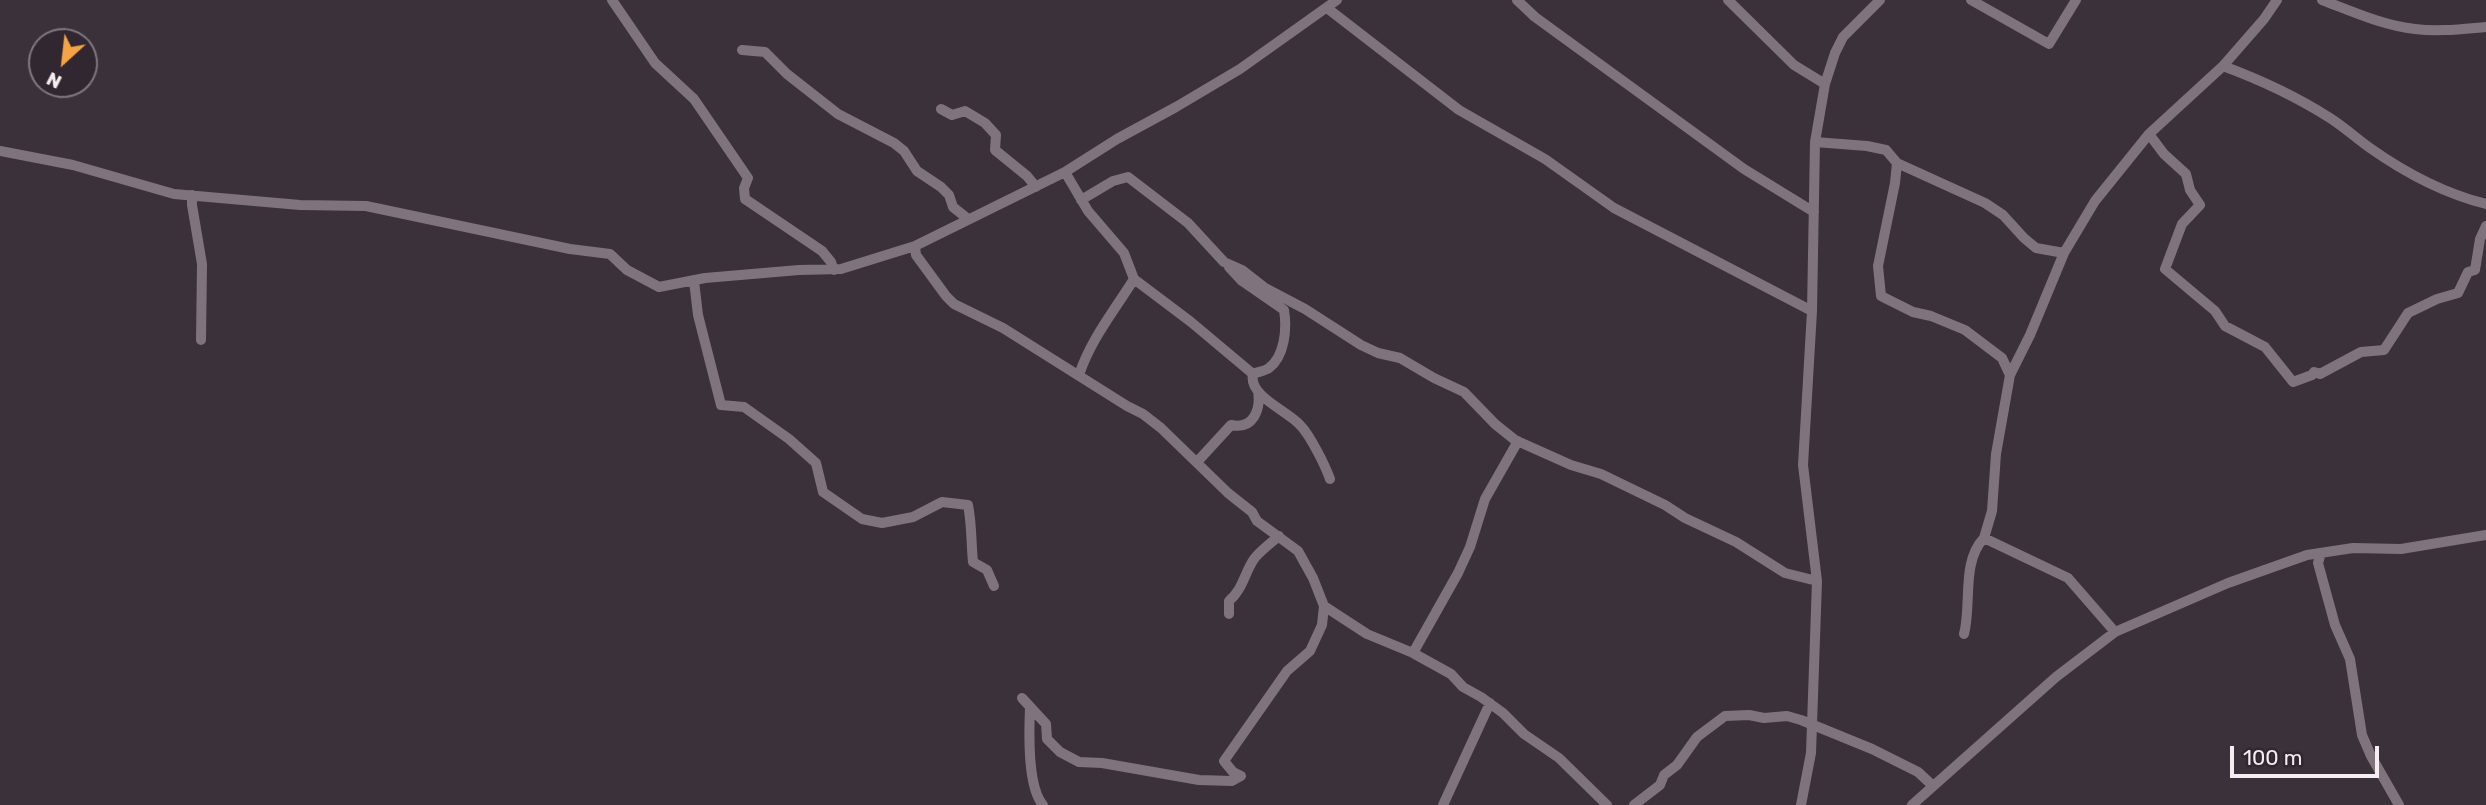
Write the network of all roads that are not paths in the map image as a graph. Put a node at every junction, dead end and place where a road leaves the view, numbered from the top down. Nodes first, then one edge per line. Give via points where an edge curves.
1 (612, 0) edge
2 (1337, 0) edge
3 (1517, 0) edge
4 (1728, 0) edge
5 (1880, 0) edge
6 (1971, 0) edge
7 (2076, 0) edge
8 (2277, 0) edge
9 (2322, 0) edge
10 (1327, 8) junction
11 (2486, 27) edge
12 (742, 50) dead end
13 (2224, 66) junction
14 (1825, 84) junction
15 (941, 109) dead end
16 (2148, 134) junction
17 (1815, 142) junction
18 (0, 151) edge
19 (1897, 163) junction
20 (1065, 172) junction
21 (1036, 187) junction
22 (192, 195) junction
23 (1081, 200) junction
24 (2486, 204) edge
25 (1814, 212) junction
26 (968, 219) junction
27 (2486, 226) edge
28 (915, 246) junction
29 (2064, 253) junction
30 (1224, 262) junction
31 (834, 270) junction
32 (1134, 279) junction
33 (694, 281) junction
34 (1812, 311) junction
35 (201, 340) dead end
36 (2019, 356) junction
37 (2003, 358) junction
38 (1253, 374) junction
39 (2010, 374) junction
40 (1079, 375) junction
41 (1258, 391) junction
42 (1518, 441) junction
43 (1197, 462) junction
44 (1330, 479) dead end
45 (2486, 535) edge
46 (1279, 536) junction
47 (1984, 538) junction
48 (2321, 553) junction
49 (1817, 580) junction
50 (994, 586) dead end
51 (1324, 606) junction
52 (1229, 614) dead end
53 (2115, 632) junction
54 (1964, 634) dead end
55 (1413, 653) junction
56 (1490, 703) junction
57 (1811, 724) junction
58 (1932, 785) junction
59 (1043, 805) edge
60 (1443, 805) edge
61 (1607, 805) edge
62 (1634, 805) edge
63 (1801, 805) edge
64 (1912, 805) edge
65 (2399, 805) edge

1 - 31 street via 655,63 694,99 748,178 744,199 822,251
2 - 10 street
3 - 25 street via 1744,169
4 - 14 street via 1794,65
5 - 14 street via 1843,37
6 - 7 street via 2049,44
8 - 13 street
9 - 11 street via 2413,29
10 - 20 street via 1240,69
10 - 34 street via 1459,110 1545,159 1614,208
12 - 26 street via 765,52 838,114 894,143
13 - 16 street
13 - 24 street via 2270,84 2459,197
14 - 17 street
15 - 21 street via 952,115 965,111 985,123 996,135 995,150
16 - 27 street via 2186,174 2200,205 2182,224 2165,269 2215,311 2225,326 2265,347 2293,382 2314,372 2320,374 2361,352 2384,350 2408,313 2458,293 2468,272 2475,271
16 - 29 street via 2095,201
17 - 19 street via 1886,150
17 - 25 street
18 - 22 street
19 - 29 street via 1985,203 2036,248
19 - 37 street via 1878,266 1881,296 1965,330
20 - 21 street
20 - 23 street
21 - 26 street
22 - 33 street via 366,206 610,254 627,270 659,287
22 - 35 street via 202,264
23 - 30 street via 1128,177 1188,223
23 - 32 street via 1124,253
25 - 34 street
26 - 28 street
28 - 31 street
28 - 40 street via 916,255 954,304
29 - 36 street
30 - 38 street via 1242,281 1284,310 1287,330 1280,352 1269,368
30 - 42 street via 1361,345 1400,358 1464,392
31 - 33 street
32 - 38 street
32 - 40 street via 1099,331
33 - 50 street via 721,405 744,407 789,439 816,463 823,492 862,519 882,523 913,517 942,502 968,505 974,562 987,570
34 - 49 street via 1803,464
36 - 37 street
36 - 39 street
37 - 39 street
38 - 41 street via 1251,380
39 - 47 street via 1992,511
40 - 43 street via 1143,414
41 - 43 street via 1259,408 1254,417 1245,425 1231,425
41 - 44 street via 1302,426
42 - 49 street via 1665,505 1785,573
42 - 55 street via 1485,499 1458,573
43 - 46 street via 1257,521
45 - 48 street via 2401,549
46 - 51 street via 1298,551
46 - 52 street via 1256,556 1240,592 1229,601
47 - 53 street via 2068,578
47 - 54 street via 1976,546 1971,564
48 - 53 street via 2228,583
48 - 65 street via 2318,563 2334,625 2350,659 2362,735
49 - 57 street
51 - 55 street via 1367,634
51 - 59 street via 1322,625 1310,651 1287,671 1229,750 1224,761 1241,776 1232,781 1079,762 1047,738 1045,724 1026,702 1031,767 1037,799
53 - 58 street
55 - 56 street
56 - 60 street
56 - 61 street via 1559,758
57 - 58 street via 1918,772
57 - 62 street via 1787,716 1725,716 1697,737 1660,785
57 - 63 street via 1811,753
58 - 64 street

